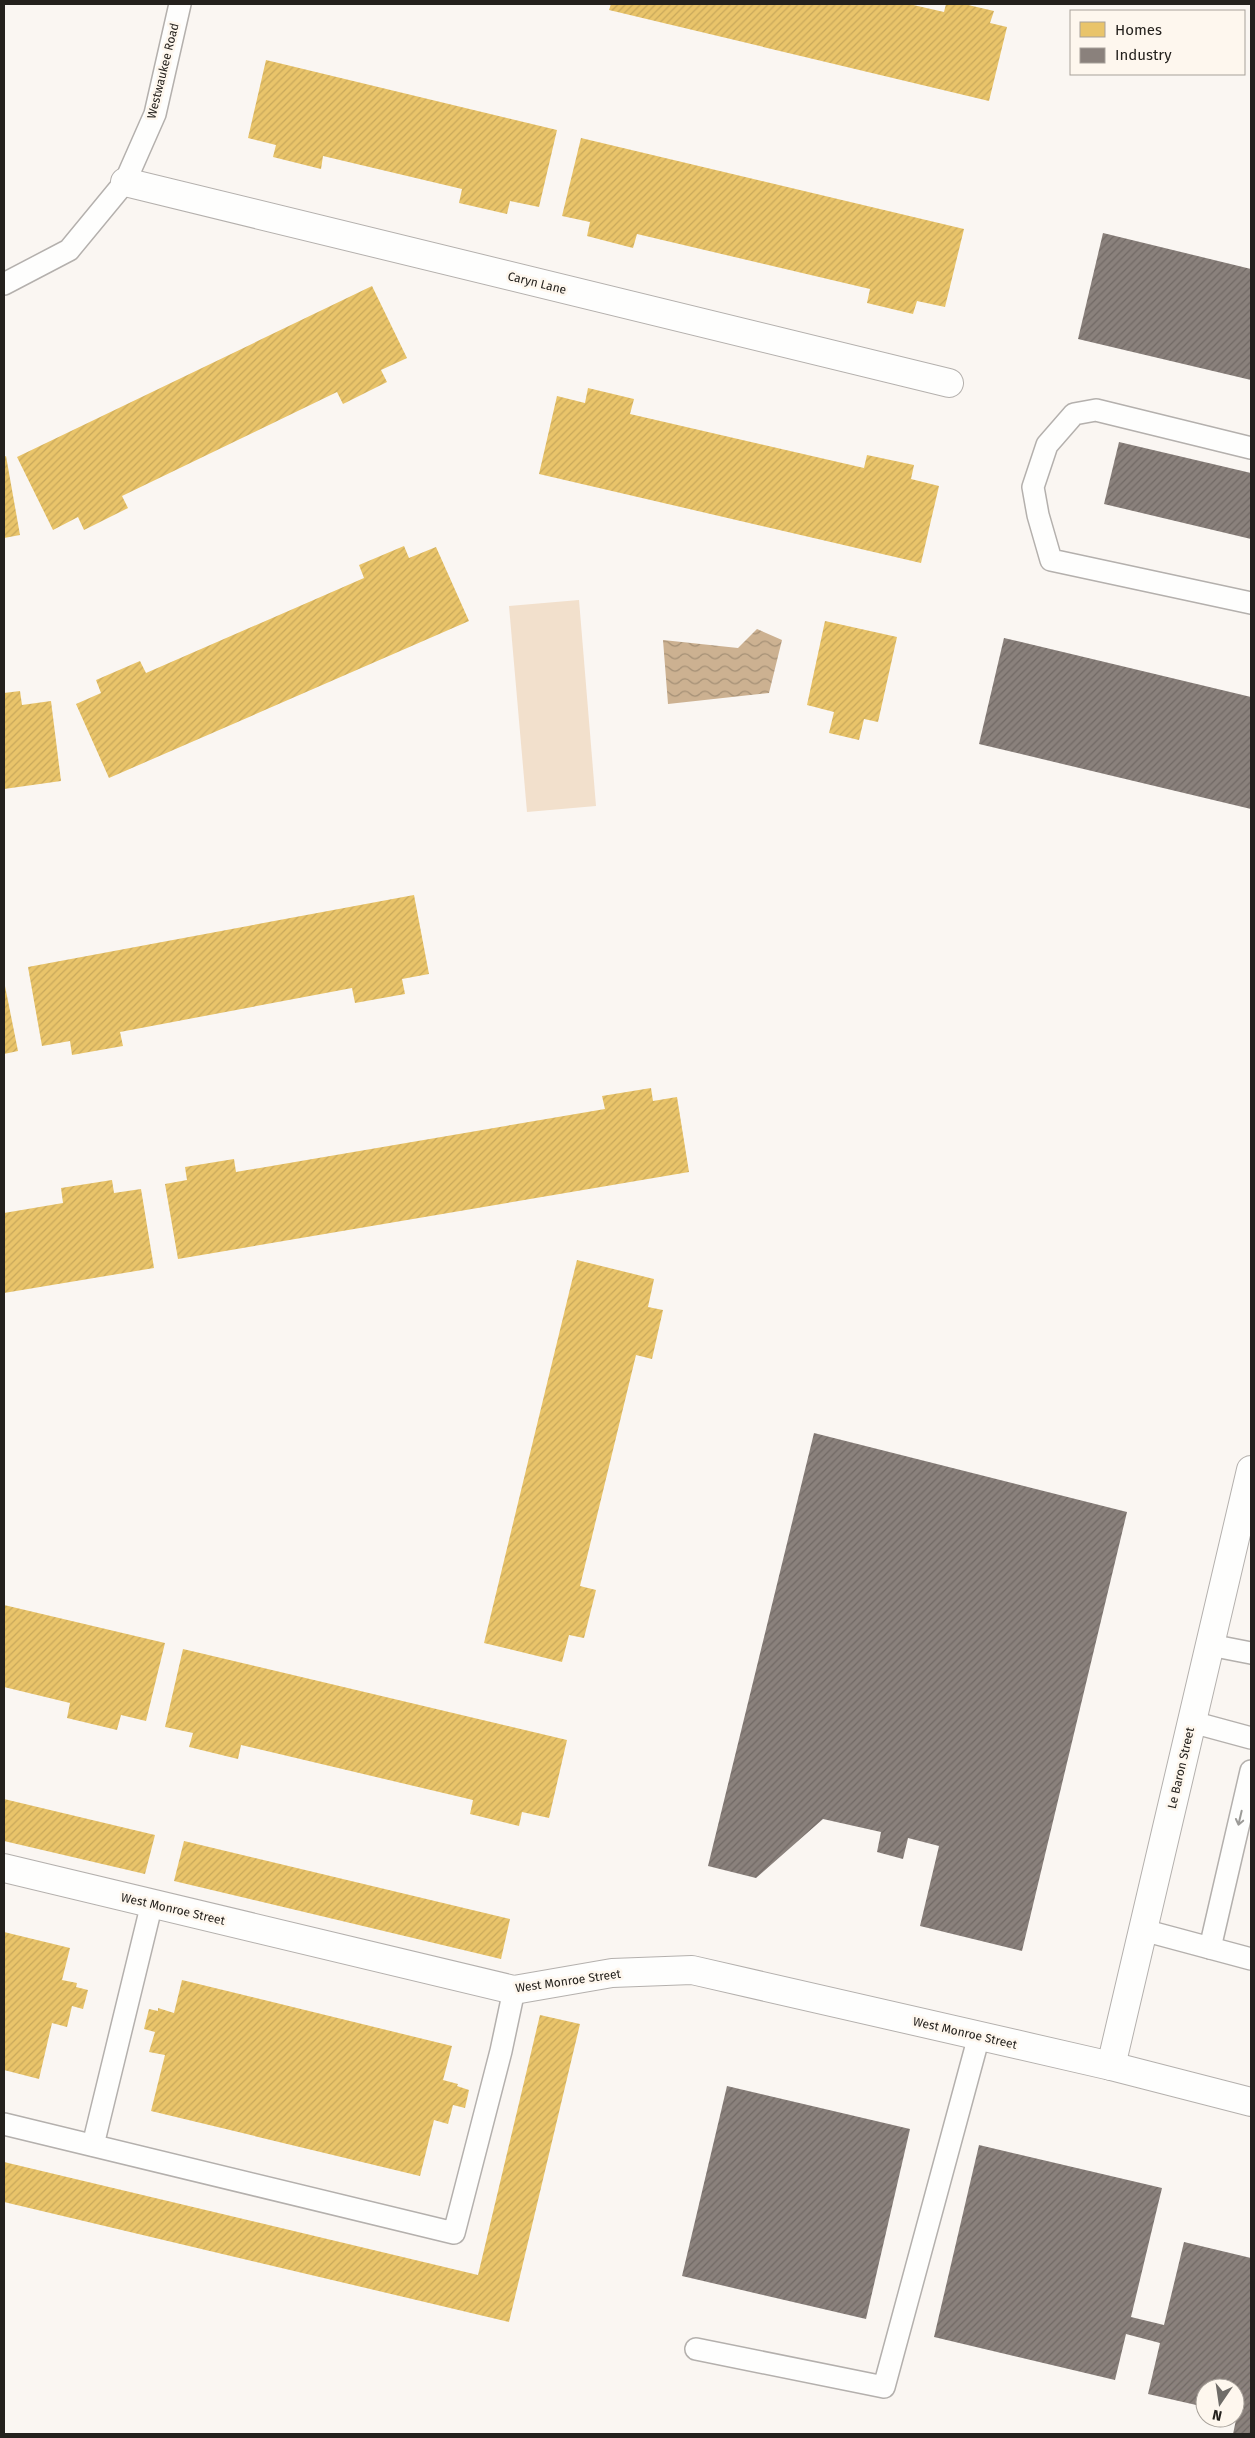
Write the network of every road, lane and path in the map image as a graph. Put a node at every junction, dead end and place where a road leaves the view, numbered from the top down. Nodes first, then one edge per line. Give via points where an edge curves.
1 (180, 4) edge
2 (125, 182) junction
3 (4, 284) edge
4 (949, 383) dead end
5 (1251, 448) edge
6 (1251, 602) edge
7 (1251, 1470) edge
8 (1210, 1645) junction
9 (1251, 1653) edge
10 (1192, 1722) junction
11 (1251, 1738) edge
12 (1251, 1771) edge
13 (4, 1868) edge
14 (152, 1903) junction
15 (1143, 1930) junction
16 (1210, 1948) junction
17 (1251, 1959) edge
18 (514, 1990) junction
19 (979, 2036) junction
20 (1111, 2066) junction
21 (1251, 2102) edge
22 (4, 2124) edge
23 (93, 2146) junction
24 (696, 2349) dead end

1 - 2 lane, Westwaukee Road via 155,114
2 - 3 lane, Westwaukee Road via 69,250
2 - 4 street, Caryn Lane
5 - 6 lane via 1096,410 1074,414 1047,445 1033,487 1051,560
7 - 8 street, Le Baron Street
8 - 9 lane
8 - 10 street, Le Baron Street
10 - 11 lane
10 - 15 street, Le Baron Street
12 -> 16 lane
13 - 14 street, West Monroe Street
14 - 18 street, West Monroe Street
14 - 23 lane
15 - 16 lane
15 - 20 street, Le Baron Street
16 - 17 lane
18 - 19 street, West Monroe Street via 612,1973 692,1970
18 - 23 lane via 454,2233
19 - 20 street, West Monroe Street
19 - 24 lane via 884,2387
20 - 21 street, West Monroe Street
22 - 23 lane

